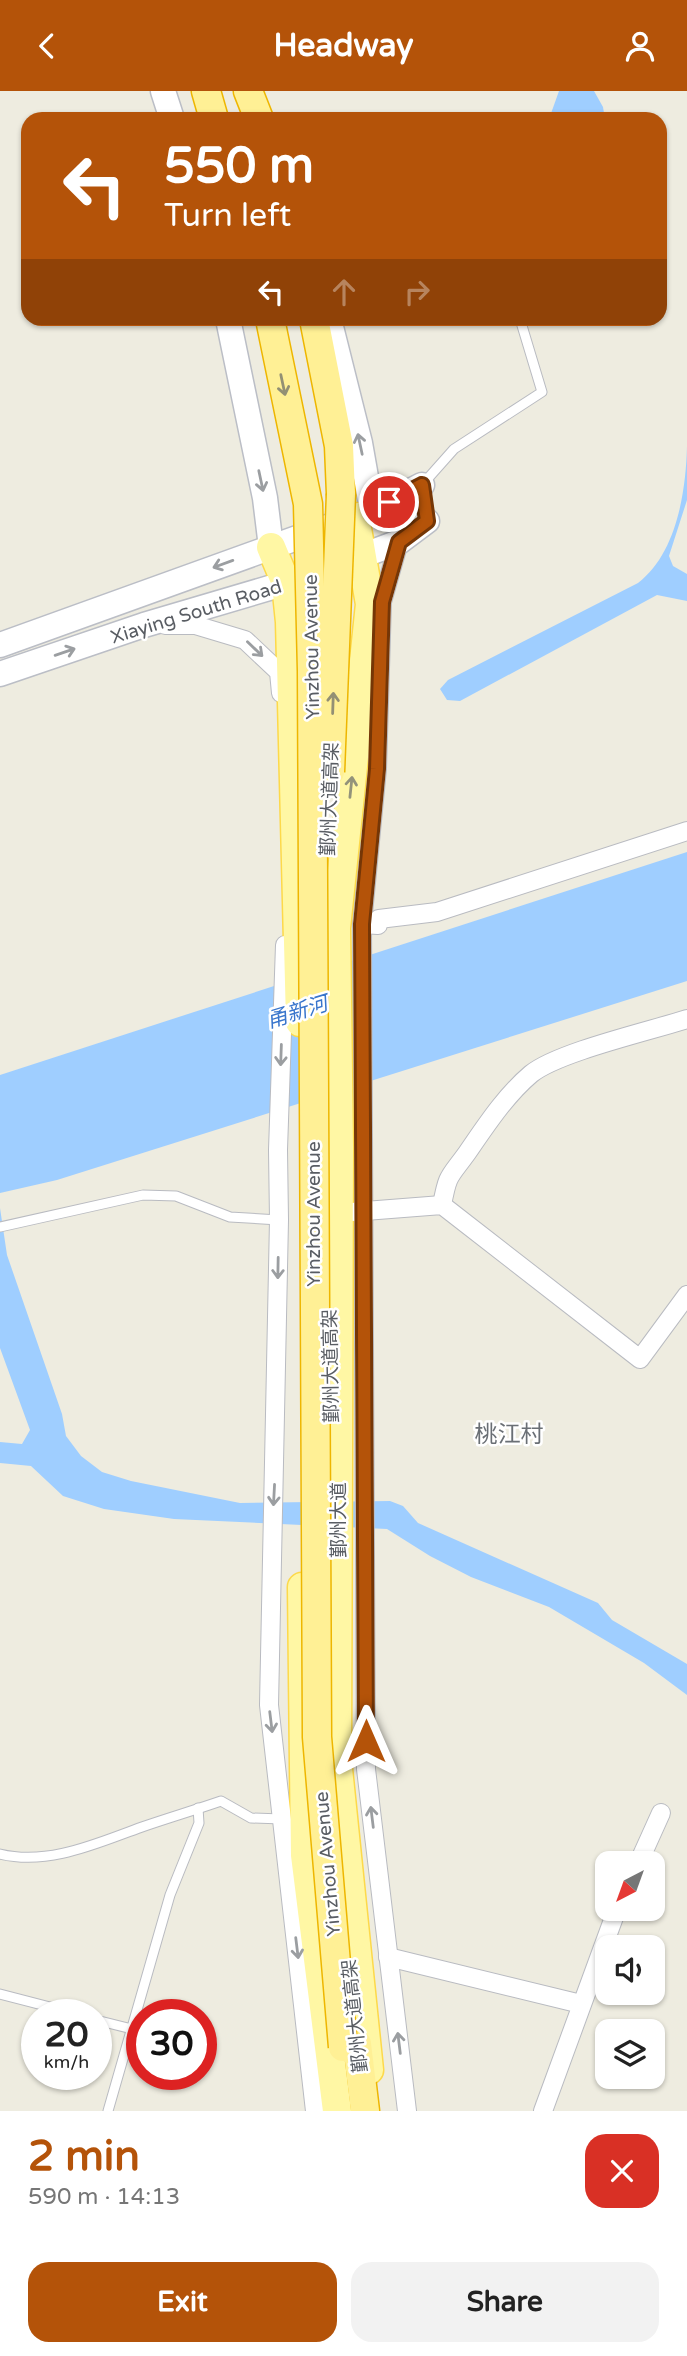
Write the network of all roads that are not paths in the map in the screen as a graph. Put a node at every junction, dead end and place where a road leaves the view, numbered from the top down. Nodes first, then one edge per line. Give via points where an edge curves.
1 (163, 91) edge
2 (206, 91) edge
3 (248, 91) edge
4 (262, 91) edge
5 (170, 112) edge
6 (212, 112) edge
7 (256, 112) edge
8 (268, 112) edge
9 (229, 326) edge
10 (271, 326) edge
11 (315, 326) edge
12 (330, 326) edge
13 (522, 326) edge
14 (422, 485) junction
15 (364, 514) junction
16 (427, 521) joint
17 (399, 542) junction
18 (271, 547) junction
19 (361, 556) junction
20 (286, 583) junction
21 (144, 625) junction
22 (0, 645) edge
23 (0, 674) edge
24 (687, 831) edge
25 (349, 926) junction
26 (292, 958) junction
27 (687, 1019) edge
28 (290, 1150) junction
29 (442, 1205) junction
30 (351, 1213) junction
31 (279, 1220) junction
32 (0, 1227) edge
33 (687, 1295) edge
34 (198, 1808) junction
35 (661, 1813) dead end
36 (282, 1819) junction
37 (644, 1851) edge
38 (0, 1854) edge
39 (613, 1921) edge
40 (388, 1957) junction
41 (0, 1994) edge
42 (21, 1999) edge
43 (141, 1999) edge
44 (581, 2004) junction
45 (126, 2050) edge
46 (108, 2111) edge
47 (315, 2111) edge
48 (337, 2111) edge
49 (351, 2111) edge
50 (365, 2111) edge
51 (374, 2111) edge
52 (407, 2111) edge
53 (543, 2111) edge

1 - 5 main road
2 - 6 highway
3 - 7 highway
4 - 8 main road
9 -> 18 main road
10 -> 49 highway, Yinzhou Avenue, bridge via 308,504 317,1737
50 -> 11 highway, Yinzhou Avenue, bridge via 338,1872 324,984 341,493 339,446
15 -> 12 main road via 360,443
13 - 14 lane via 542,392 454,449
14 - 15 main road, Xiaying South Road
14 - 16 lane
15 - 18 main road, Xiaying South Road
15 - 19 main road
16 - 17 main road, Xiaying South Road
17 - 19 main road, Xiaying South Road
17 - 25 street via 382,602 377,769
18 - 20 main road, Yinzhou Avenue
18 -> 22 main road, Xiaying South Road
19 - 20 main road, Xiaying South Road
25 -> 19 main road via 370,604
20 - 21 main road, Xiaying South Road
20 - 26 main road, Yinzhou Avenue
23 -> 21 main road, Xiaying South Road
21 -> 26 street, Yinzhou Avenue via 195,625 246,640 279,672
24 - 25 street via 437,912 379,919 378,925
25 - 30 main road, 鄞州大道
26 -> 28 main road, Yinzhou Avenue
27 - 29 street via 564,1057 531,1073 448,1175
28 - 31 street, Yinzhou Avenue
28 - 48 main road, Yinzhou Avenue via 305,1855
29 - 30 street
29 - 33 street via 640,1359
40 -> 30 street via 366,1769
30 - 51 main road, 鄞州大道 via 337,1759
31 - 32 lane via 230,1216 176,1195 144,1195
31 -> 36 street, Yinzhou Avenue via 269,1705
34 - 36 lane via 220,1801 251,1818
34 - 38 lane via 50,1856 21,1859
34 - 43 lane via 199,1823 170,1895
35 - 37 street
36 -> 47 street, Yinzhou Avenue
39 - 44 street
40 - 44 street
52 -> 40 street
41 - 42 lane
44 - 53 street
45 - 46 lane

